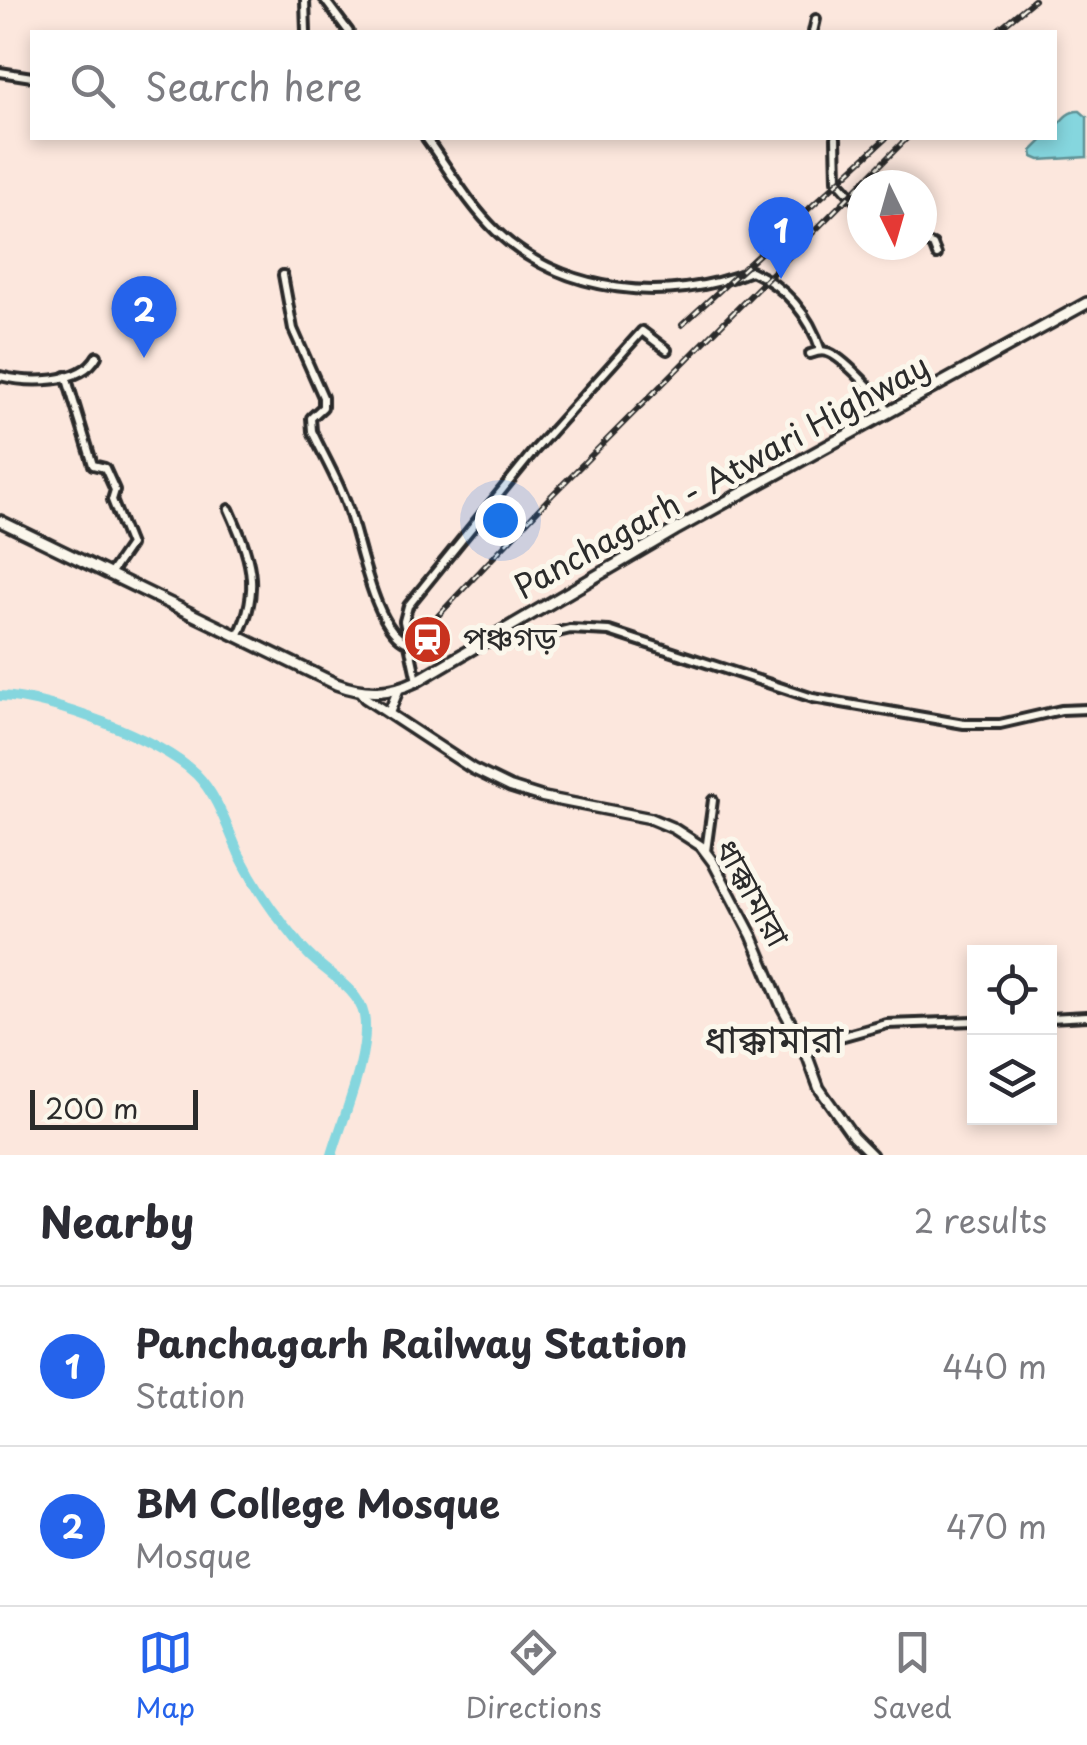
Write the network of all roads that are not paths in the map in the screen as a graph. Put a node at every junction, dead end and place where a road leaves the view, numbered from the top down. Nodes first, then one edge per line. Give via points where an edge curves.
1 (305, 0) edge
2 (325, 0) edge
3 (816, 19) dead end
4 (306, 30) edge
5 (348, 30) edge
6 (813, 30) edge
7 (0, 72) edge
8 (30, 77) edge
9 (427, 140) edge
10 (836, 140) edge
11 (847, 191) edge
12 (284, 274) dead end
13 (1087, 303) edge
14 (667, 350) dead end
15 (821, 351) junction
16 (810, 354) dead end
17 (97, 356) dead end
18 (0, 376) edge
19 (66, 376) junction
20 (889, 413) junction
21 (230, 510) dead end
22 (0, 521) edge
23 (110, 574) junction
24 (238, 636) junction
25 (484, 640) junction
26 (408, 644) junction
27 (417, 681) junction
28 (399, 688) junction
29 (360, 691) junction
30 (1087, 709) edge
31 (388, 714) junction
32 (713, 800) dead end
33 (706, 851) junction
34 (1087, 1016) edge
35 (1057, 1018) edge
36 (967, 1021) edge
37 (804, 1047) junction
38 (872, 1155) edge

1 - 4 street
2 - 5 street
3 - 6 street
7 - 8 street
9 - 15 street via 485,220 532,256 580,278 642,291 700,286 751,271 801,307
10 - 11 street via 837,180
12 - 26 street via 293,329 323,397 312,431 353,521 373,598
13 - 20 main road, Panchagarh - Atwari Highway
14 - 26 street via 642,331 533,452 408,606
15 - 16 street
15 - 20 street via 838,358
17 - 19 street via 86,371
18 - 19 street
19 - 23 street via 93,465 109,477 130,545
20 - 25 main road, Panchagarh - Atwari Highway
21 - 24 street via 253,579 252,604
22 - 23 main road, Panchagarh - Atwari Highway
23 - 24 main road, Panchagarh - Atwari Highway
24 - 29 main road, Panchagarh - Atwari Highway
25 - 27 main road, Panchagarh - Atwari Highway
25 - 30 street via 501,644 570,628 608,630 813,698 964,724
26 - 27 street
27 - 28 main road, Panchagarh - Atwari Highway
28 - 29 main road, Panchagarh - Atwari Highway
28 - 31 street
29 - 31 street, ধাক্কামারা
31 - 33 street, ধাক্কামারা via 510,787 649,818
32 - 33 street
33 - 37 street, ধাক্কামারা
34 - 35 street
36 - 37 street via 886,1024
37 - 38 street, ধাক্কামারা via 818,1088

